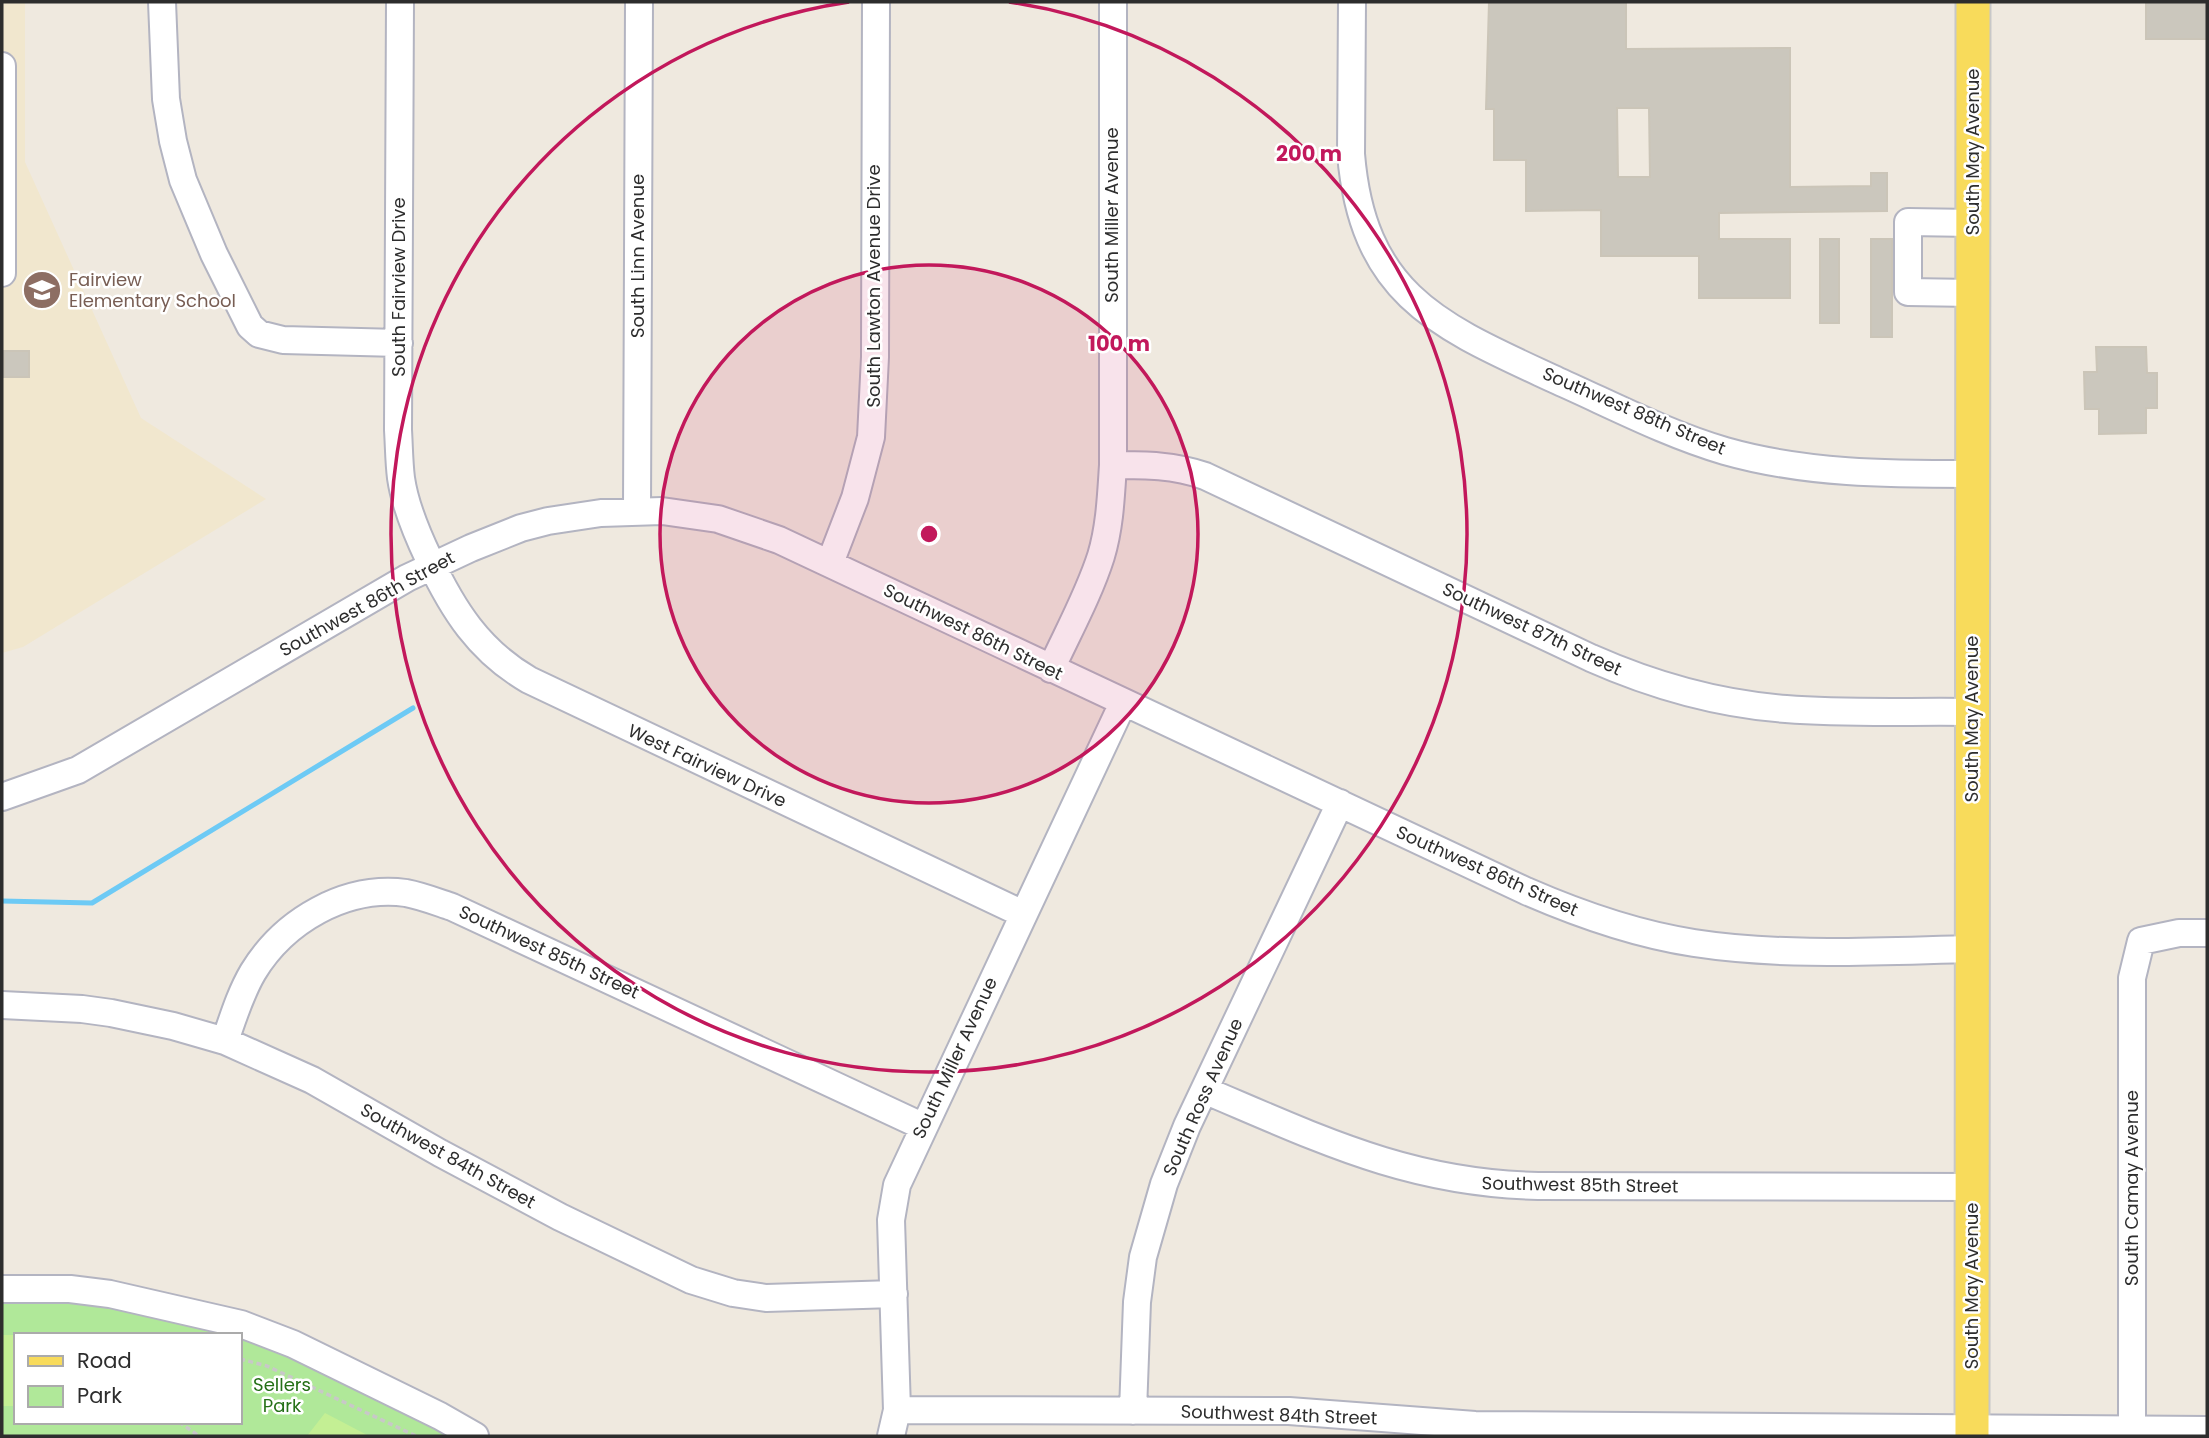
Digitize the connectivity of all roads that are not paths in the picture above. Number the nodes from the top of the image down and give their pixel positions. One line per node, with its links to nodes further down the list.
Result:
1 (162, 2): 12 (street)
2 (400, 2): 12 (street, South Fairview Drive)
3 (639, 2): 15 (street, South Linn Avenue)
4 (876, 2): 16 (street, South Lawton Avenue Drive)
5 (1113, 2): 13 (street, South Miller Avenue)
6 (1352, 2): 14 (street, Southwest 88th Street)
7 (1973, 2): 9 (main road, South May Avenue)
8 (2, 66): 10 (street)
9 (1973, 223): 11 (main road, South May Avenue); 11 (street)
10 (2, 273)
11 (1973, 293): 14 (main road, South May Avenue)
12 (399, 343): 17 (street, South Fairview Drive)
13 (1113, 465): 18 (street, South Miller Avenue); 20 (street, Southwest 87th Street)
14 (1972, 474): 20 (main road, South May Avenue)
15 (638, 510): 16 (street, Southwest 86th Street); 17 (street, Southwest 86th Street)
16 (830, 563): 18 (street, Southwest 86th Street)
17 (433, 567): 21 (street, Southwest 86th Street); 23 (street, West Fairview Drive)
18 (1051, 669): 19 (street, Southwest 86th Street)
19 (1123, 703): 22 (street, Southwest 86th Street); 23 (street, South Miller Avenue)
20 (1972, 712): 25 (main road, South May Avenue)
21 (2, 797)
22 (1340, 803): 25 (street, Southwest 86th Street); 28 (street, South Ross Avenue)
23 (1023, 914): 29 (street, South Miller Avenue)
24 (2207, 933): 37 (street, South Camay Avenue)
25 (1972, 950): 30 (main road, South May Avenue)
26 (2, 1005): 27 (street, Southwest 84th Street)
27 (225, 1041): 29 (street, Southwest 85th Street); 32 (street, Southwest 84th Street)
28 (1204, 1090): 30 (street, Southwest 85th Street); 34 (street, South Ross Avenue)
29 (922, 1126): 32 (street, South Miller Avenue)
30 (1973, 1187): 36 (main road, South May Avenue)
31 (2, 1289): 38 (street)
32 (894, 1294): 33 (street, South Miller Avenue)
33 (897, 1410): 34 (street, Southwest 84th Street); 39 (street, South Miller Avenue)
34 (1133, 1410): 36 (street, Southwest 84th Street)
35 (2207, 1430): 37 (street, Southwest 84th Street)
36 (1972, 1432): 37 (street, Southwest 84th Street)
37 (2132, 1433)
38 (475, 1436)
39 (891, 1436)

